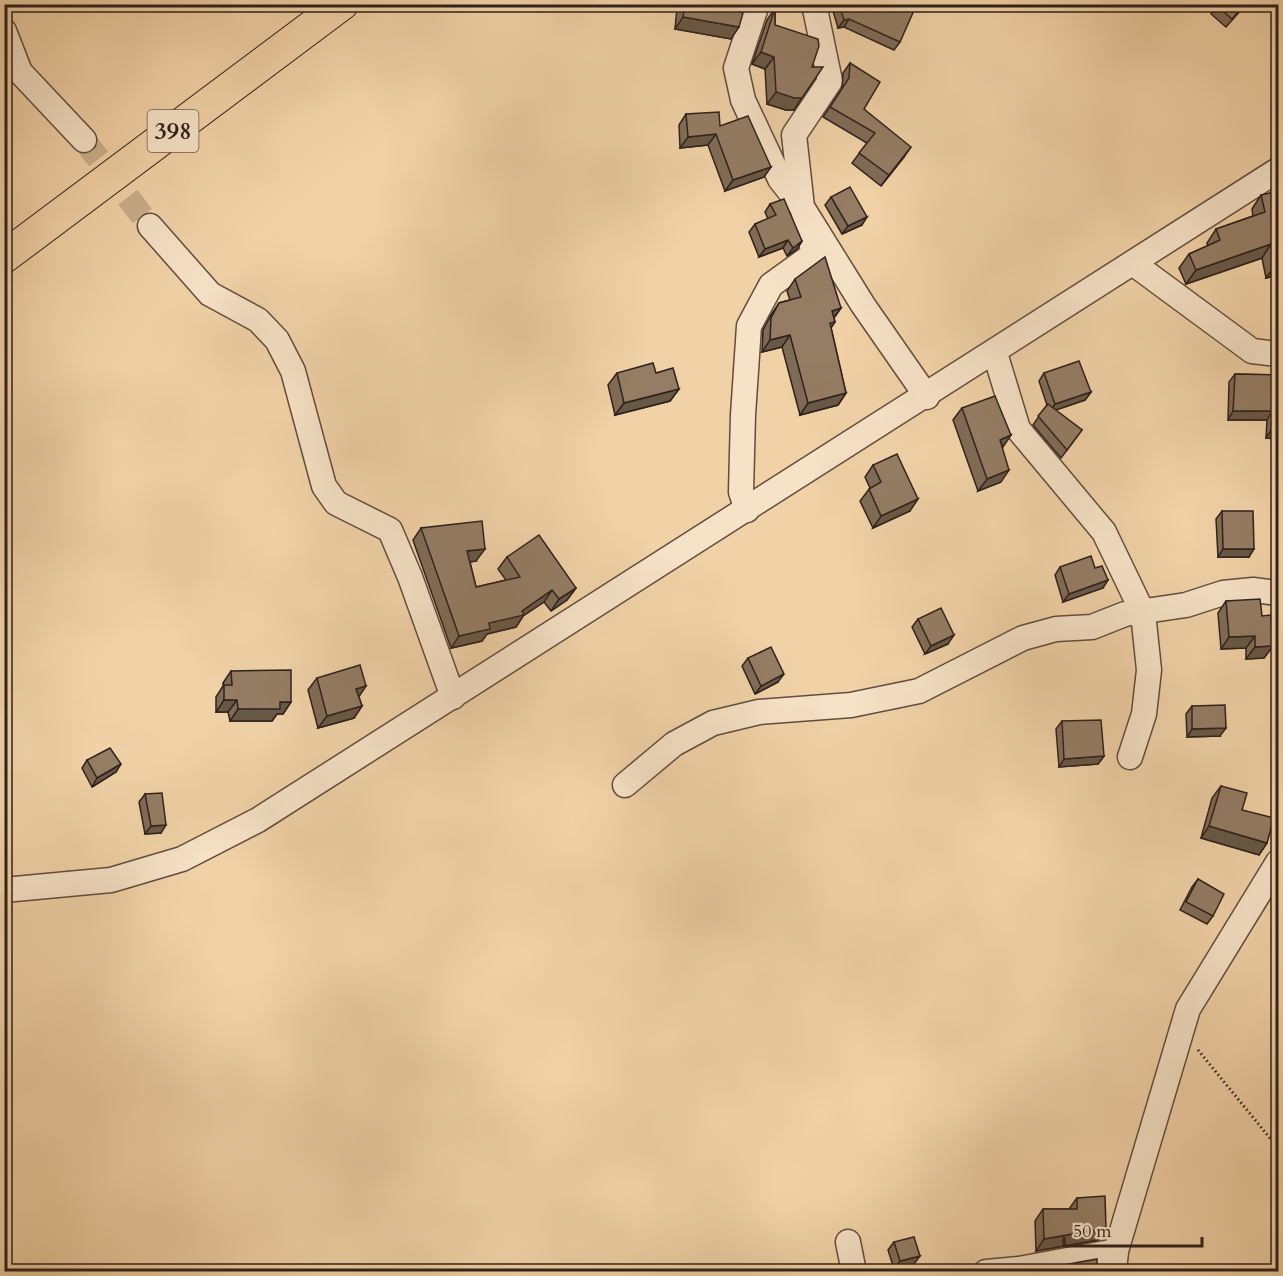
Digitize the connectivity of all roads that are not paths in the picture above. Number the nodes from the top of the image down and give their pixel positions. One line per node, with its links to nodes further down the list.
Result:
1 (342, 4): 9 (main road, 398)
2 (757, 4): 7 (street)
3 (814, 4): 7 (street)
4 (4, 31): 5 (street)
5 (84, 140)
6 (1278, 170): 10 (street)
7 (802, 207): 13 (street); 14 (street)
8 (150, 226): 17 (street)
9 (4, 257)
10 (1134, 264): 11 (street); 12 (street)
11 (996, 353): 13 (street); 16 (street)
12 (1278, 354)
13 (927, 397): 14 (street)
14 (747, 510): 17 (street)
15 (1278, 593): 16 (street)
16 (1143, 613): 18 (street); 19 (street)
17 (453, 697): 21 (street)
18 (1130, 757)
19 (625, 785)
20 (1278, 862): 23 (street)
21 (4, 890)
22 (848, 1242): 24 (street)
23 (1115, 1261): 25 (street)
24 (854, 1272)
25 (986, 1272)

